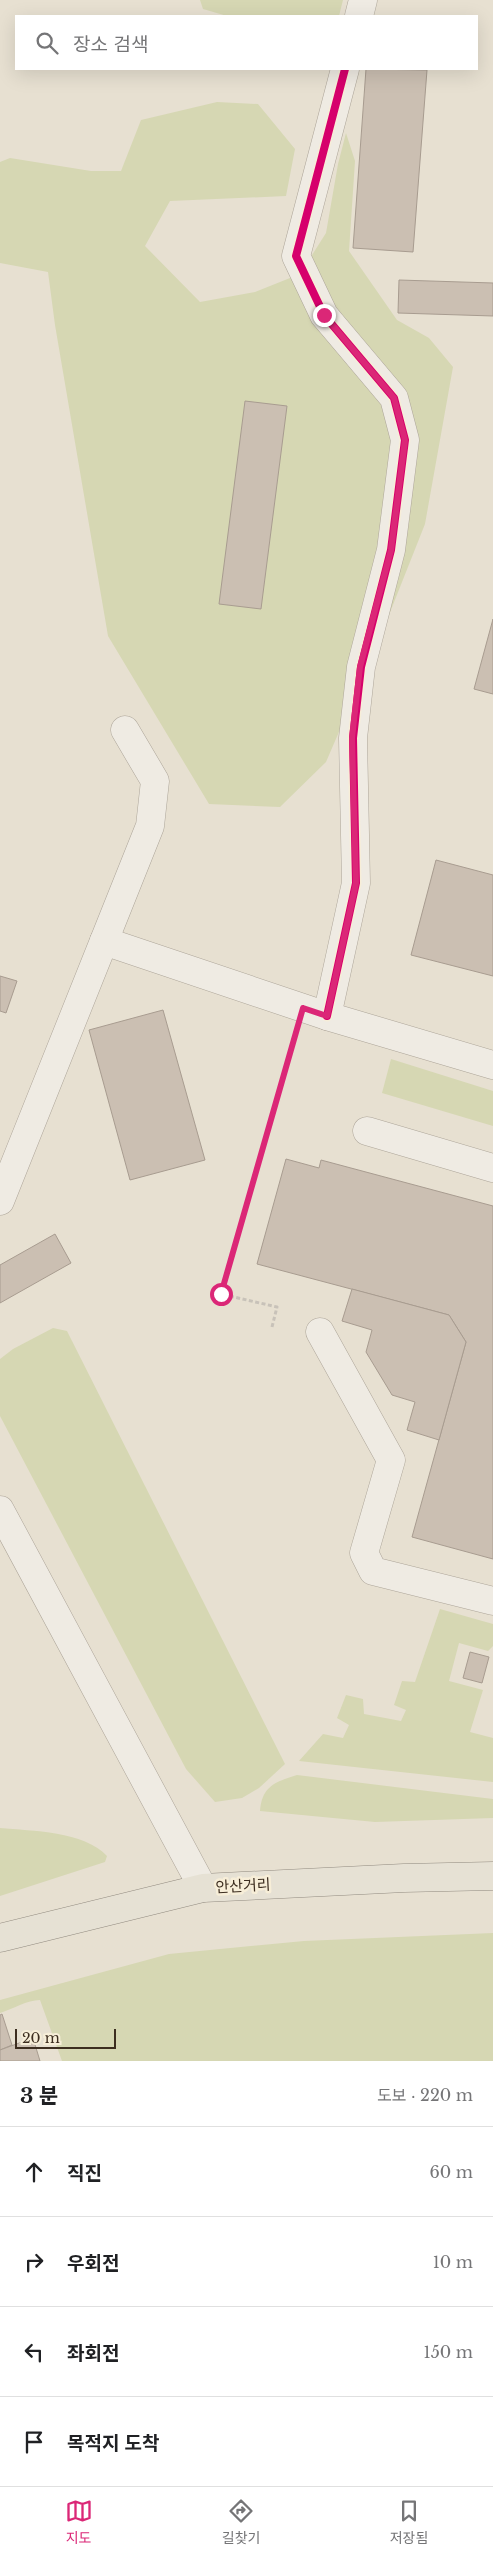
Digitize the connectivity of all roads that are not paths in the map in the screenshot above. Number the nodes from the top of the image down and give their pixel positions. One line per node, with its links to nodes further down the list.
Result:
1 (363, 0): 2 (street)
2 (359, 15)
3 (345, 70): 6 (street)
4 (125, 730): 5 (street)
5 (104, 941): 6 (street); 10 (street)
6 (315, 1012): 7 (street)
7 (493, 1065)
8 (367, 1131): 9 (street)
9 (493, 1168)
10 (0, 1202)
11 (320, 1332): 13 (street)
12 (0, 1510): 15 (street)
13 (493, 1601)
14 (493, 1876): 15 (main road, 안산거리)
15 (202, 1888): 16 (main road, 안산거리)
16 (0, 1938)

